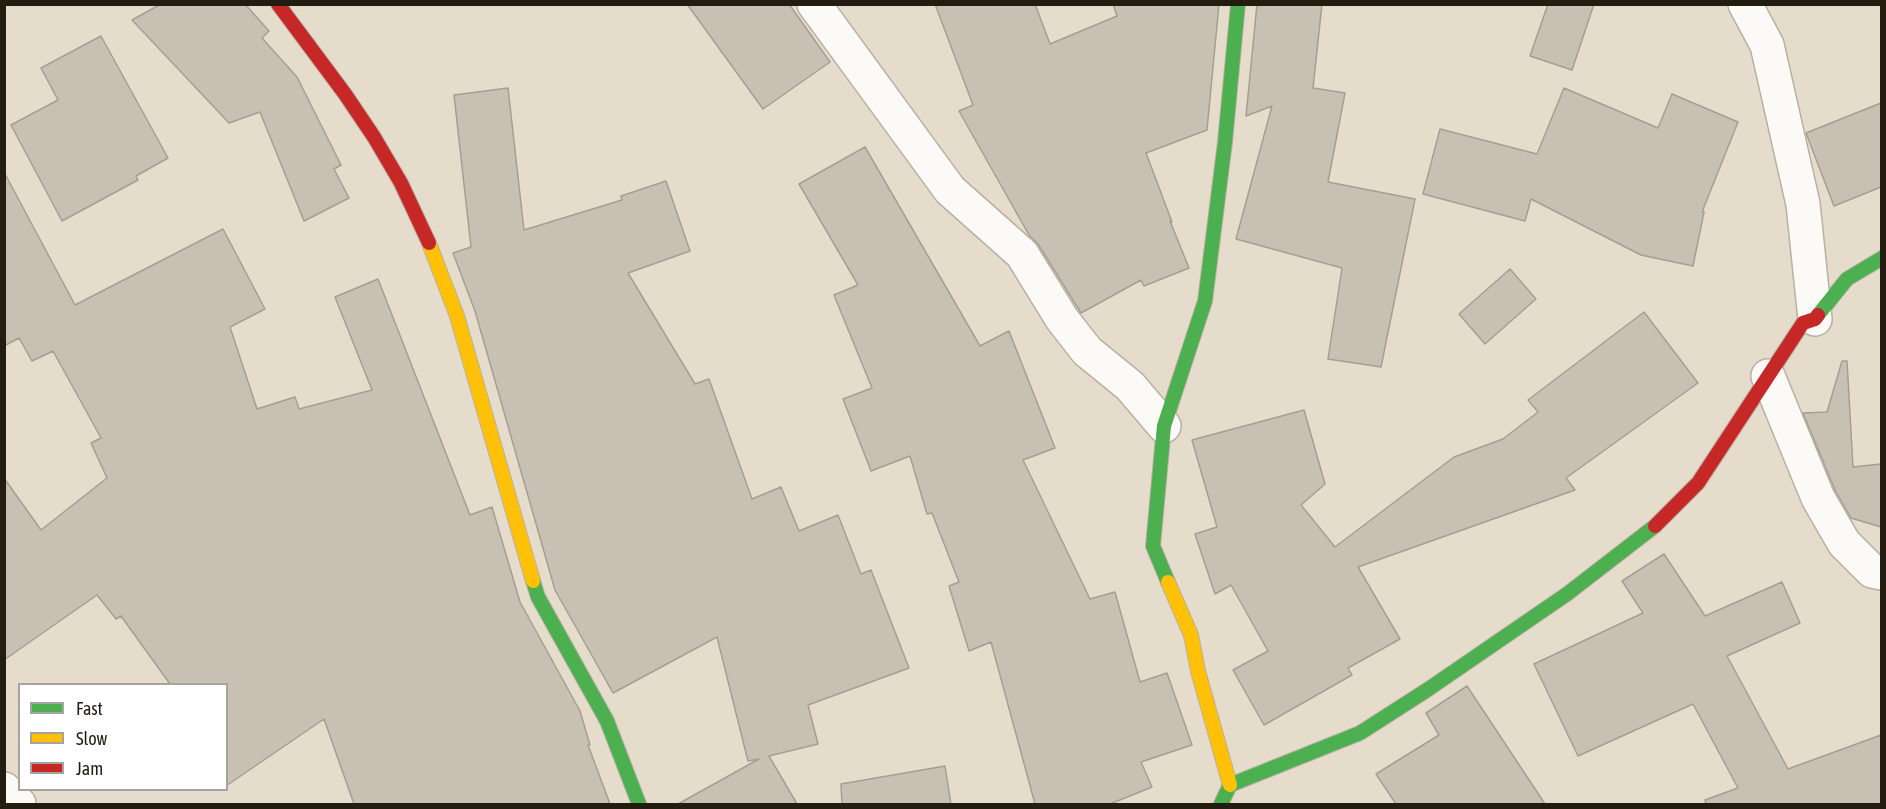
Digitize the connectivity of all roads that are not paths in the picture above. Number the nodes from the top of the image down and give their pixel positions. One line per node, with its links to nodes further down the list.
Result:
1 (278, 4): 13 (street)
2 (814, 4): 8 (street)
3 (1238, 4): 8 (street)
4 (1745, 4): 6 (street)
5 (1881, 258): 6 (street)
6 (1815, 319): 7 (street)
7 (1768, 376): 9 (street); 10 (street)
8 (1164, 426): 10 (street)
9 (1881, 573)
10 (1230, 785): 14 (street)
11 (4, 789): 12 (street)
12 (19, 804)
13 (639, 804)
14 (1221, 804)

